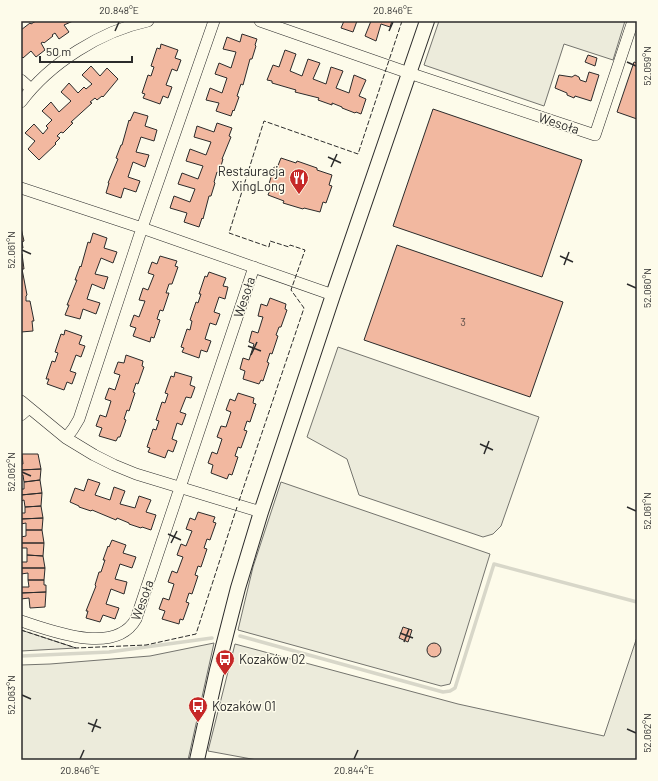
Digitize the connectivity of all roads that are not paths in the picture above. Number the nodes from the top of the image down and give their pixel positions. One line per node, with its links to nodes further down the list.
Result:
1 (148, 21): 8 (street)
2 (214, 21): 11 (street)
3 (260, 21): 6 (street, Wesoła)
4 (427, 21): 6 (street)
5 (633, 21): 6 (street, Wesoła)
6 (409, 73): 13 (street)
7 (21, 80): 8 (street)
8 (31, 89): 9 (street)
9 (21, 102)
10 (21, 188): 11 (street, Wesoła)
11 (142, 228): 12 (street, Wesoła); 15 (street)
12 (254, 267): 13 (street, Wesoła); 16 (street, Wesoła)
13 (333, 295): 17 (street)
14 (24, 408): 15 (street)
15 (66, 438): 16 (street)
16 (181, 486): 17 (street); 18 (street, Wesoła)
17 (261, 512): 19 (street)
18 (21, 621)
19 (197, 760)

